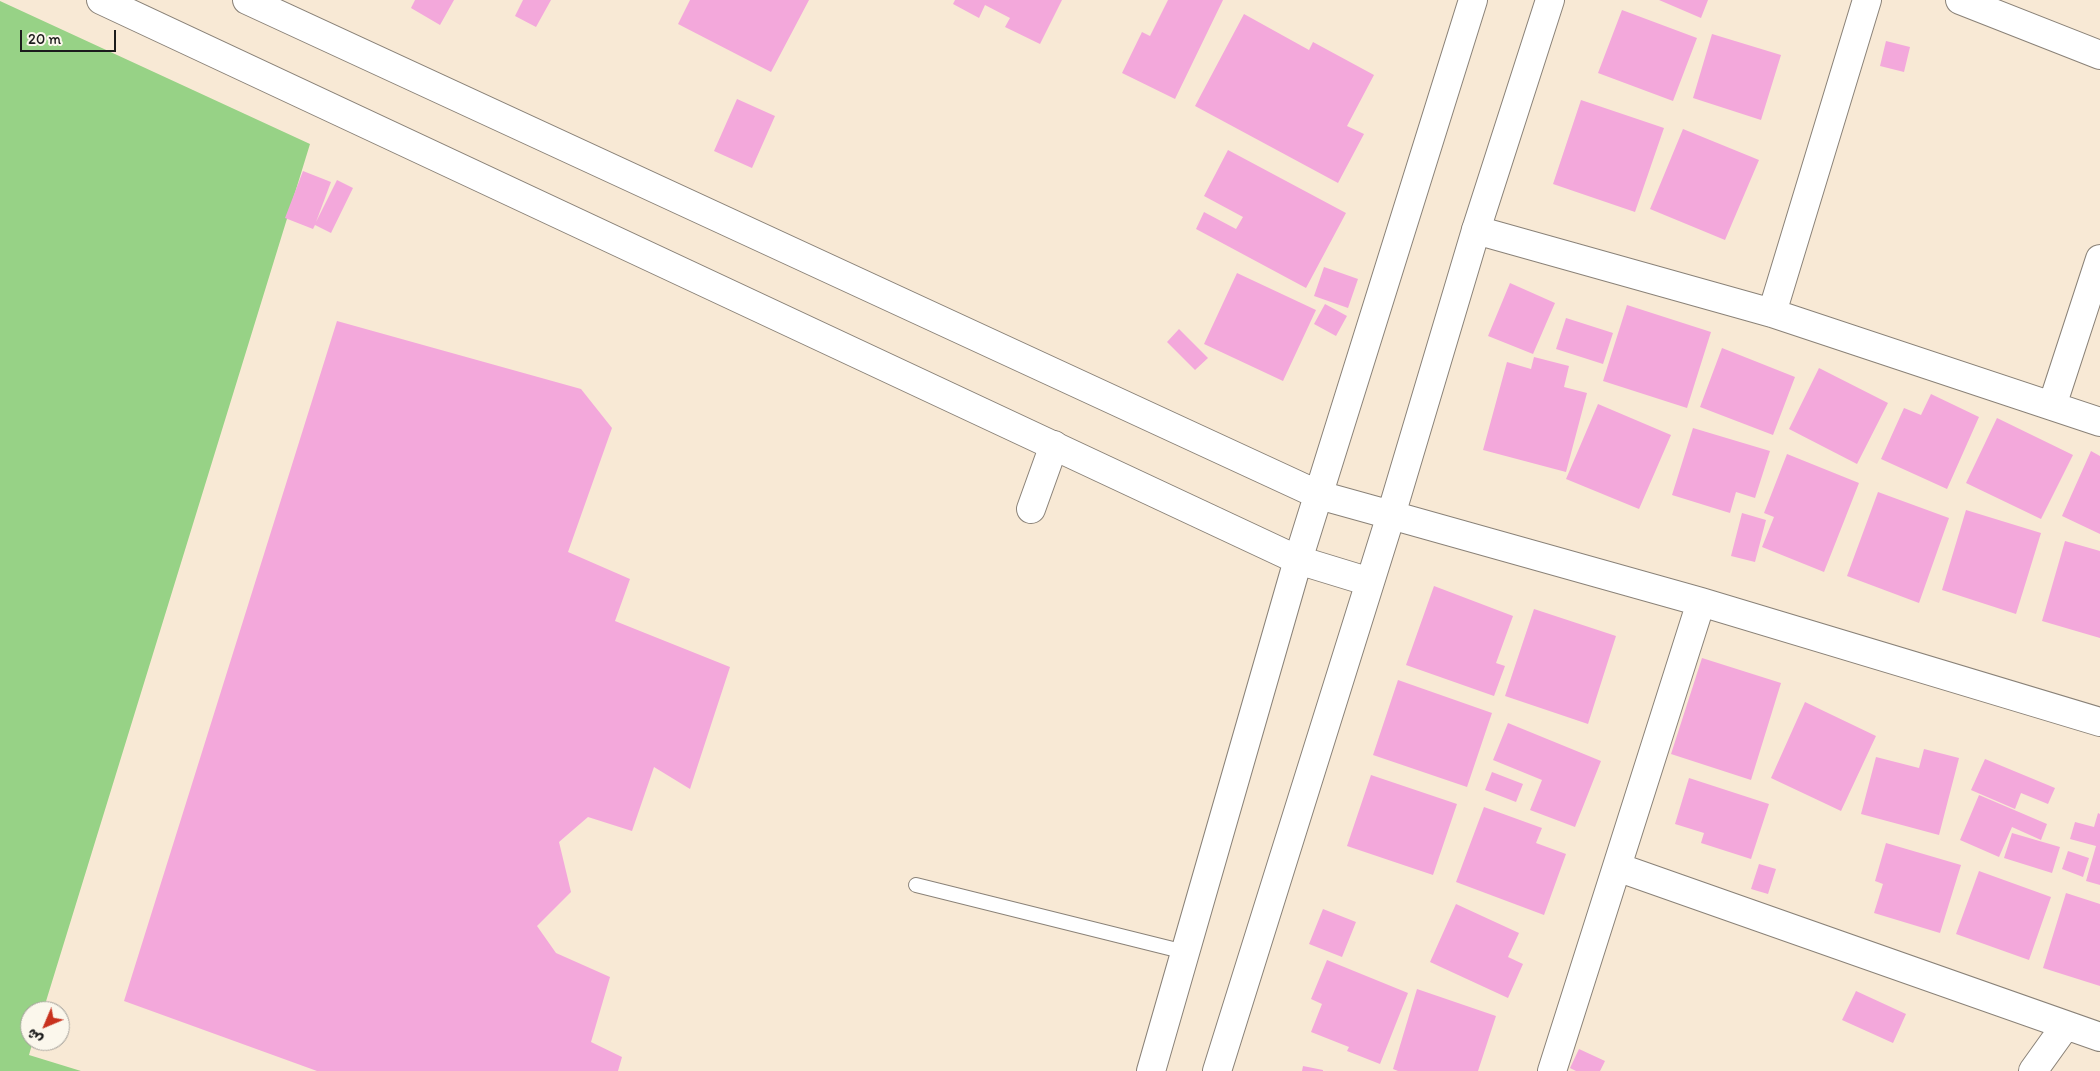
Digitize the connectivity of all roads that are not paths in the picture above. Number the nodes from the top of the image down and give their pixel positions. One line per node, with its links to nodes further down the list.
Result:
1 (101, 0): 13 (street)
2 (247, 0): 14 (street)
3 (1473, 0): 14 (street)
4 (1867, 0): 10 (street)
5 (1960, 0): 7 (street)
6 (1543, 7): 8 (street)
7 (2100, 55)
8 (1476, 230): 10 (street); 16 (street)
9 (2100, 260): 11 (street)
10 (1772, 313): 11 (street)
11 (2052, 406): 12 (street)
12 (2100, 422)
13 (1054, 445): 15 (street); 17 (street)
14 (1319, 495): 16 (street); 17 (street)
15 (1032, 509)
16 (1391, 515): 18 (street); 19 (street)
17 (1298, 560): 18 (street); 23 (street)
18 (1370, 582): 27 (street)
19 (1701, 602): 20 (street); 21 (street)
20 (2100, 722)
21 (1617, 867): 24 (street); 28 (street)
22 (916, 885): 23 (lane)
23 (1185, 952): 26 (street)
24 (2066, 1025): 25 (street); 29 (street)
25 (2100, 1037)
26 (1151, 1071)
27 (1217, 1071)
28 (1552, 1071)
29 (2033, 1071)

